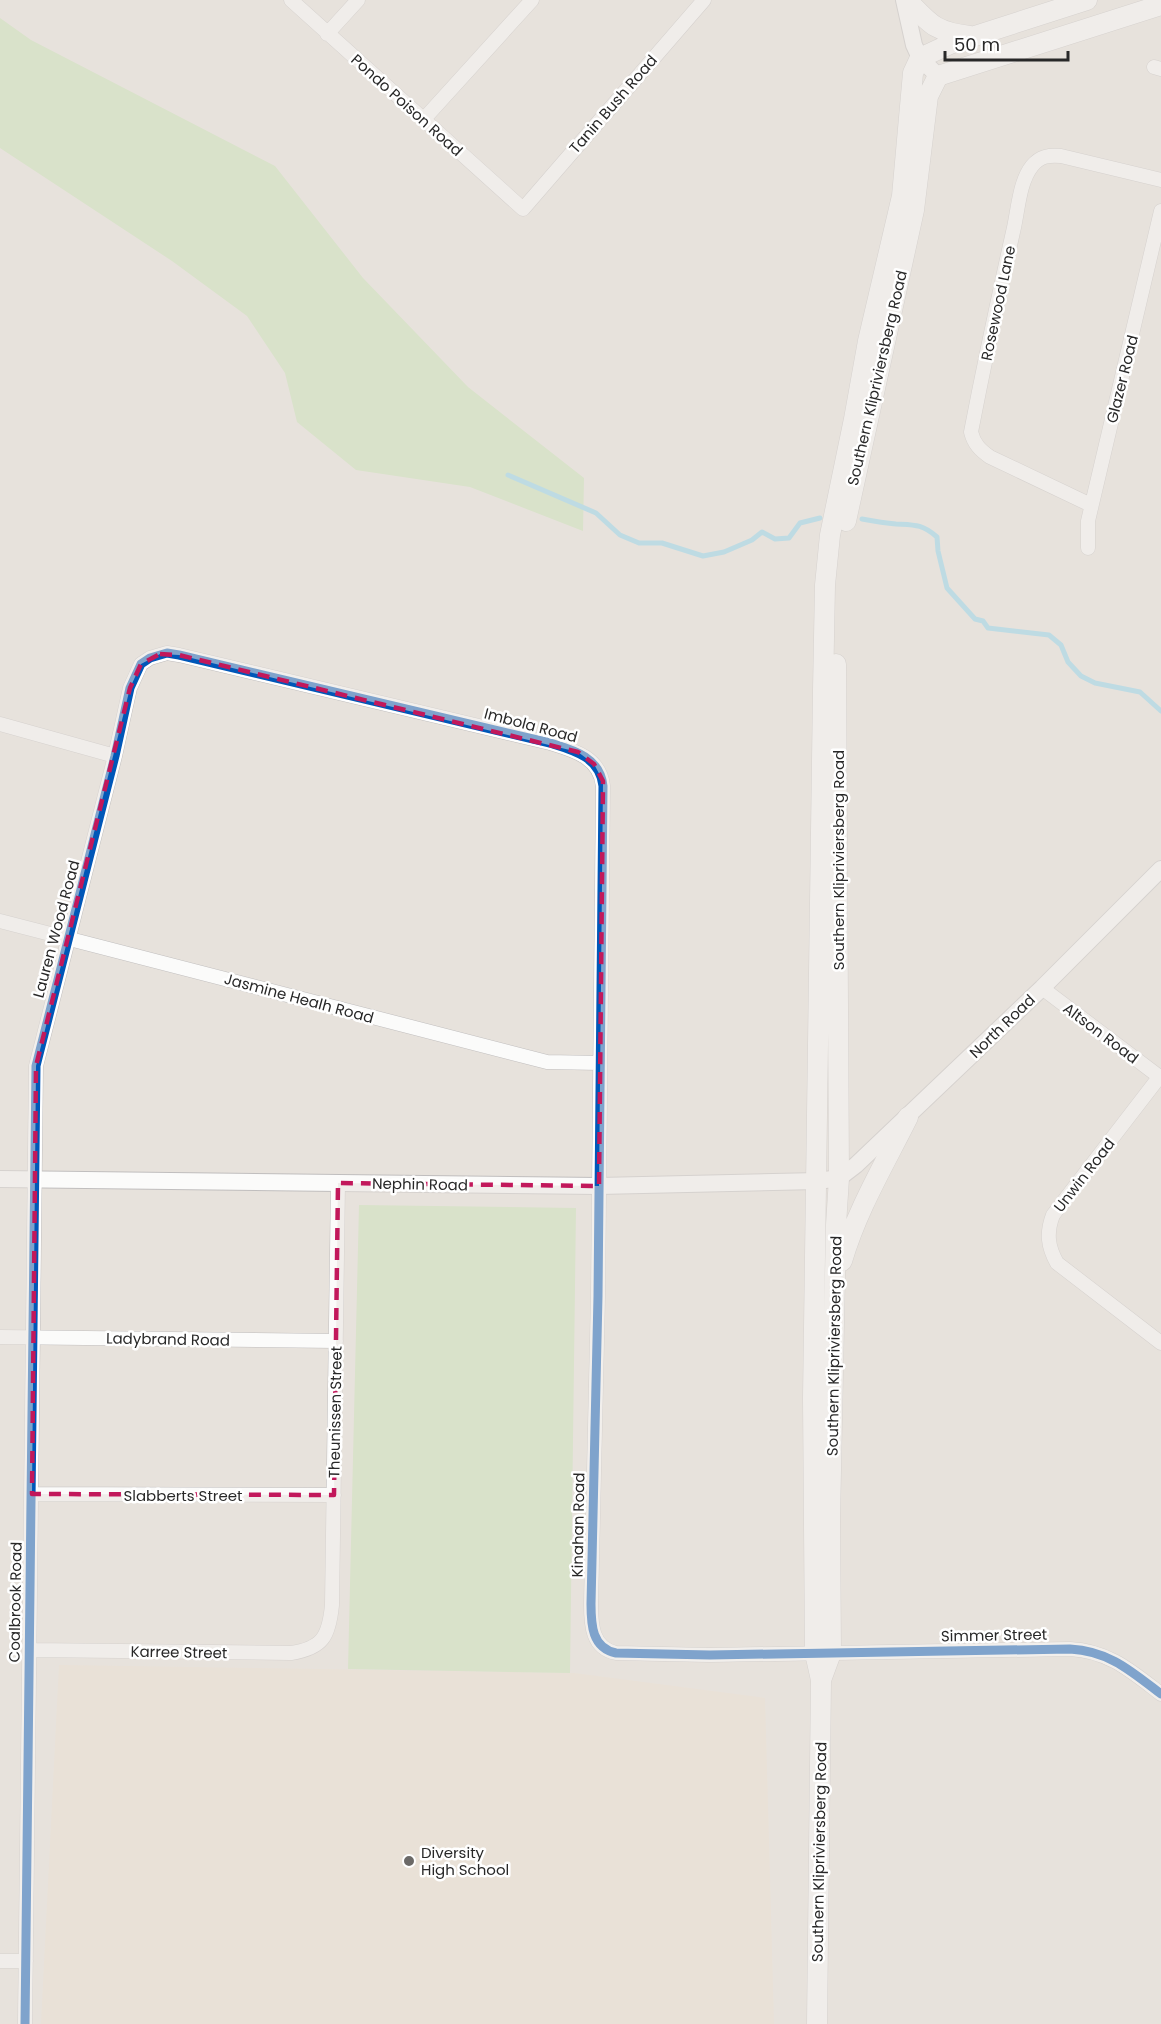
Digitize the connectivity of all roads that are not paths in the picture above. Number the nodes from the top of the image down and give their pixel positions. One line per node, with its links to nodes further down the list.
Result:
1 (291, 0): 8 (street, Pondo Poison Road)
2 (358, 0): 8 (street)
3 (532, 0): 12 (street)
4 (704, 0): 14 (street, Tanin Bush Road)
5 (905, 0): 9 (main road); 10 (street)
6 (1087, 0): 9 (main road)
7 (1161, 5): 11 (main road)
8 (327, 34): 12 (street, Pondo Poison Road)
9 (975, 36): 10 (main road)
10 (920, 58): 11 (street); 22 (main road, Southern Klipriviersberg Road)
11 (938, 76): 22 (main road, Southern Klipriviersberg Road)
12 (424, 119): 14 (street, Pondo Poison Road)
13 (1161, 180): 16 (street, Rosewood Lane)
14 (523, 209)
15 (1161, 211): 16 (street, Glazer Road)
16 (1091, 506): 17 (street, Glazer Road)
17 (1088, 548)
18 (130, 688): 20 (street, Lauren Wood Road); 26 (street, Imbola Road)
19 (0, 724): 20 (street)
20 (115, 756): 24 (street, Lauren Wood Road)
21 (1161, 869): 25 (street, North Road)
22 (829, 909): 29 (main road, Southern Klipriviersberg Road); 32 (main road, Southern Klipriviersberg Road)
23 (0, 921): 24 (street, Jasmine Healh Road)
24 (69, 938): 26 (street, Jasmine Healh Road); 31 (street, Lauren Wood Road)
25 (1042, 987): 27 (street, Altson Road); 28 (street, North Road)
26 (600, 1063): 34 (street, Imbola Road)
27 (1160, 1077): 39 (street, Unwin Road)
28 (908, 1117): 29 (street, North Road); 35 (main road)
29 (839, 1178): 32 (street, Nephin Road); 35 (main road, Southern Klipriviersberg Road)
30 (0, 1179): 31 (street, Nephin Road)
31 (35, 1180): 33 (street, Nephin Road); 37 (street, Coalbrook Road)
32 (818, 1182): 34 (street, Nephin Road); 44 (main road, Southern Klipriviersberg Road)
33 (338, 1183): 34 (street, Nephin Road); 38 (street, Theunissen Street)
34 (599, 1186): 44 (street, Kinahan Road)
35 (836, 1293): 44 (main road, Southern Klipriviersberg Road)
36 (0, 1337): 37 (street, Ladybrand Road)
37 (32, 1338): 38 (street, Ladybrand Road); 40 (street, Coalbrook Road)
38 (336, 1341): 41 (street, Theunissen Street)
39 (1161, 1343)
40 (32, 1494): 41 (street, Slabberts Street); 43 (street, Coalbrook Road)
41 (334, 1496): 42 (street, Theunissen Street)
42 (324, 1639): 43 (street, Karree Street)
43 (30, 1650): 47 (street, Coalbrook Road)
44 (823, 1653): 45 (street, Simmer Street); 49 (main road, Southern Klipriviersberg Road)
45 (1161, 1694)
46 (0, 1961): 47 (street)
47 (26, 1961): 48 (street, Coalbrook Road)
48 (25, 2024)
49 (817, 2024)

